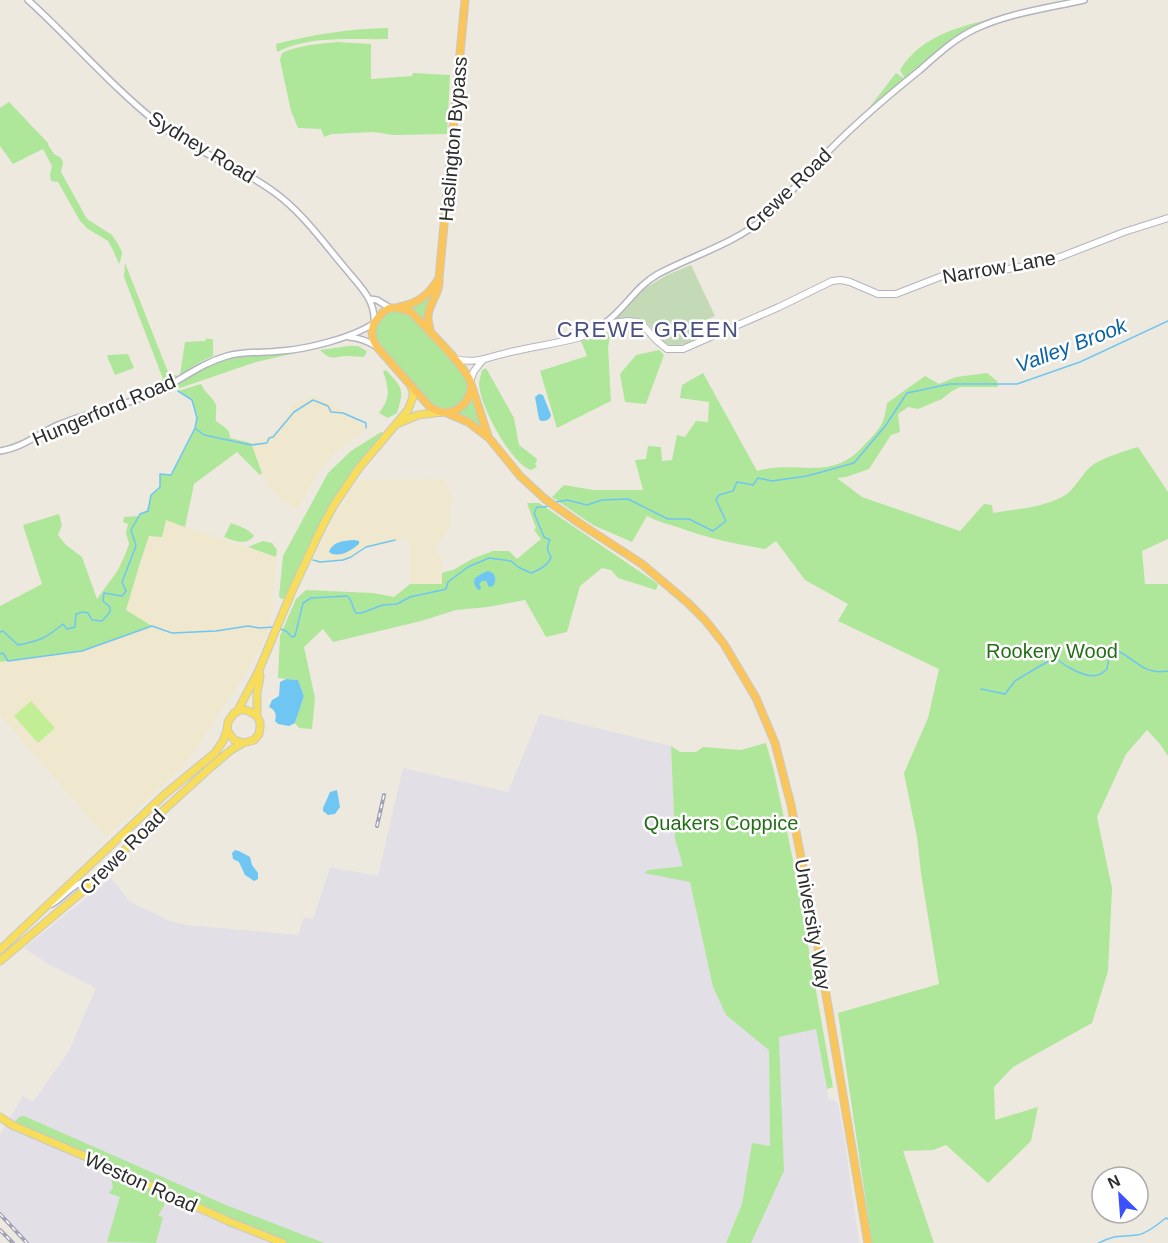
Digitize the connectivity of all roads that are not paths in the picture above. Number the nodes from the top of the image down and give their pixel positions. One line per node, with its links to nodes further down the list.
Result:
1 (28, 0): 6 (street, Sydney Road)
2 (465, 0): 5 (highway, Haslington Bypass)
3 (1084, 0): 9 (street, Crewe Road)
4 (1168, 218): 9 (main road, Narrow Lane)
5 (439, 278): 7 (highway); 10 (highway, Haslington Bypass)
6 (370, 298): 7 (street, Sydney Road); 8 (street)
7 (392, 308): 8 (highway); 10 (highway, University Way)
8 (373, 323): 11 (street, Hungerford Road); 12 (highway)
9 (603, 324): 14 (main road, Crewe Road)
10 (431, 334): 13 (highway, University Way)
11 (347, 337): 12 (street); 20 (street, Hungerford Road)
12 (377, 347): 16 (highway, University Way)
13 (454, 358): 14 (main road, Crewe Road); 15 (highway, University Way)
14 (482, 361): 15 (main road)
15 (470, 382): 17 (highway); 19 (highway, University Way)
16 (411, 386): 17 (highway, University Way); 18 (main road)
17 (445, 412): 18 (main road); 19 (highway, University Way)
18 (396, 425): 21 (main road)
19 (489, 438): 33 (highway, University Way)
20 (0, 451)
21 (259, 670): 22 (main road); 23 (main road)
22 (237, 712): 23 (main road); 24 (main road)
23 (257, 717): 25 (main road)
24 (227, 730): 25 (main road); 26 (main road, Crewe Road)
25 (243, 743): 27 (main road, Crewe Road)
26 (90, 864): 27 (street); 28 (main road, Crewe Road)
27 (92, 881): 28 (street); 30 (main road, Crewe Road)
28 (38, 913): 29 (main road, Crewe Road)
29 (0, 950)
30 (0, 961)
31 (0, 1117): 32 (main road, Weston Road)
32 (283, 1243)
33 (868, 1243)

